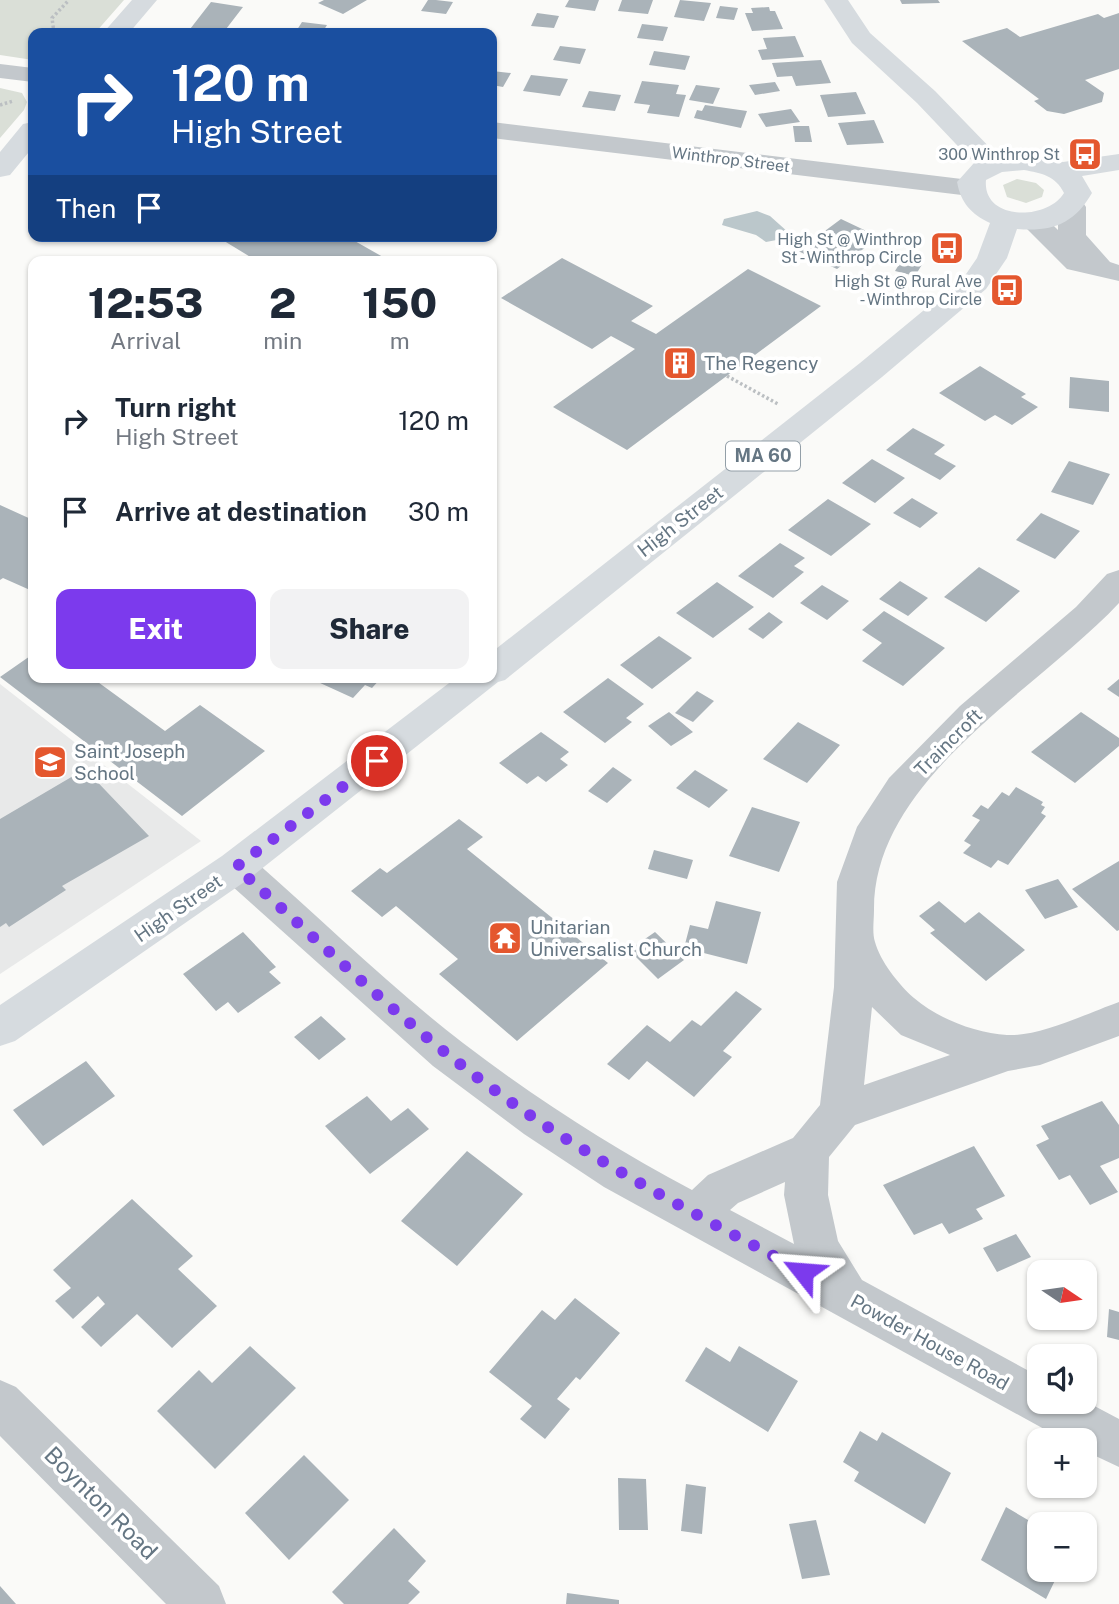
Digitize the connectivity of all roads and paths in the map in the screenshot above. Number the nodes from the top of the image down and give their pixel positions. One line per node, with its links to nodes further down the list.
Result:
1 (69, 0): 4 (path)
2 (145, 0): 5 (main road)
3 (836, 0): 11 (main road)
4 (53, 28)
5 (120, 28)
6 (0, 71): 7 (street)
7 (28, 74)
8 (497, 131): 15 (street, Winthrop Street)
9 (28, 136): 12 (main road)
10 (1119, 162): 13 (main road)
11 (992, 166): 13 (main road); 15 (main road)
12 (0, 169)
13 (1062, 171): 16 (main road)
14 (1119, 186): 16 (main road)
15 (970, 188): 17 (main road)
16 (1074, 205): 17 (main road); 18 (street)
17 (1019, 220): 18 (street); 22 (main road, High Street / MA 60)
18 (1113, 273)
19 (727, 376): 20 (path)
20 (782, 406)
21 (1119, 582): 25 (street, Traincroft)
22 (497, 667)
23 (476, 683): 24 (main road, High Street)
24 (236, 867): 27 (main road, High Street); 31 (street, Powder House Road)
25 (856, 945): 28 (street, Traincroft); 29 (street, Traincroft)
26 (1119, 1019): 28 (street, Traincroft)
27 (0, 1028)
28 (1008, 1053): 29 (street, Traincroft)
29 (840, 1112): 30 (street)
30 (808, 1151): 31 (street); 32 (street)
31 (696, 1214): 32 (street, Powder House Road)
32 (846, 1295): 34 (street, Powder House Road)
33 (0, 1403): 35 (street, Boynton Road)
34 (1119, 1444)
35 (201, 1604)

